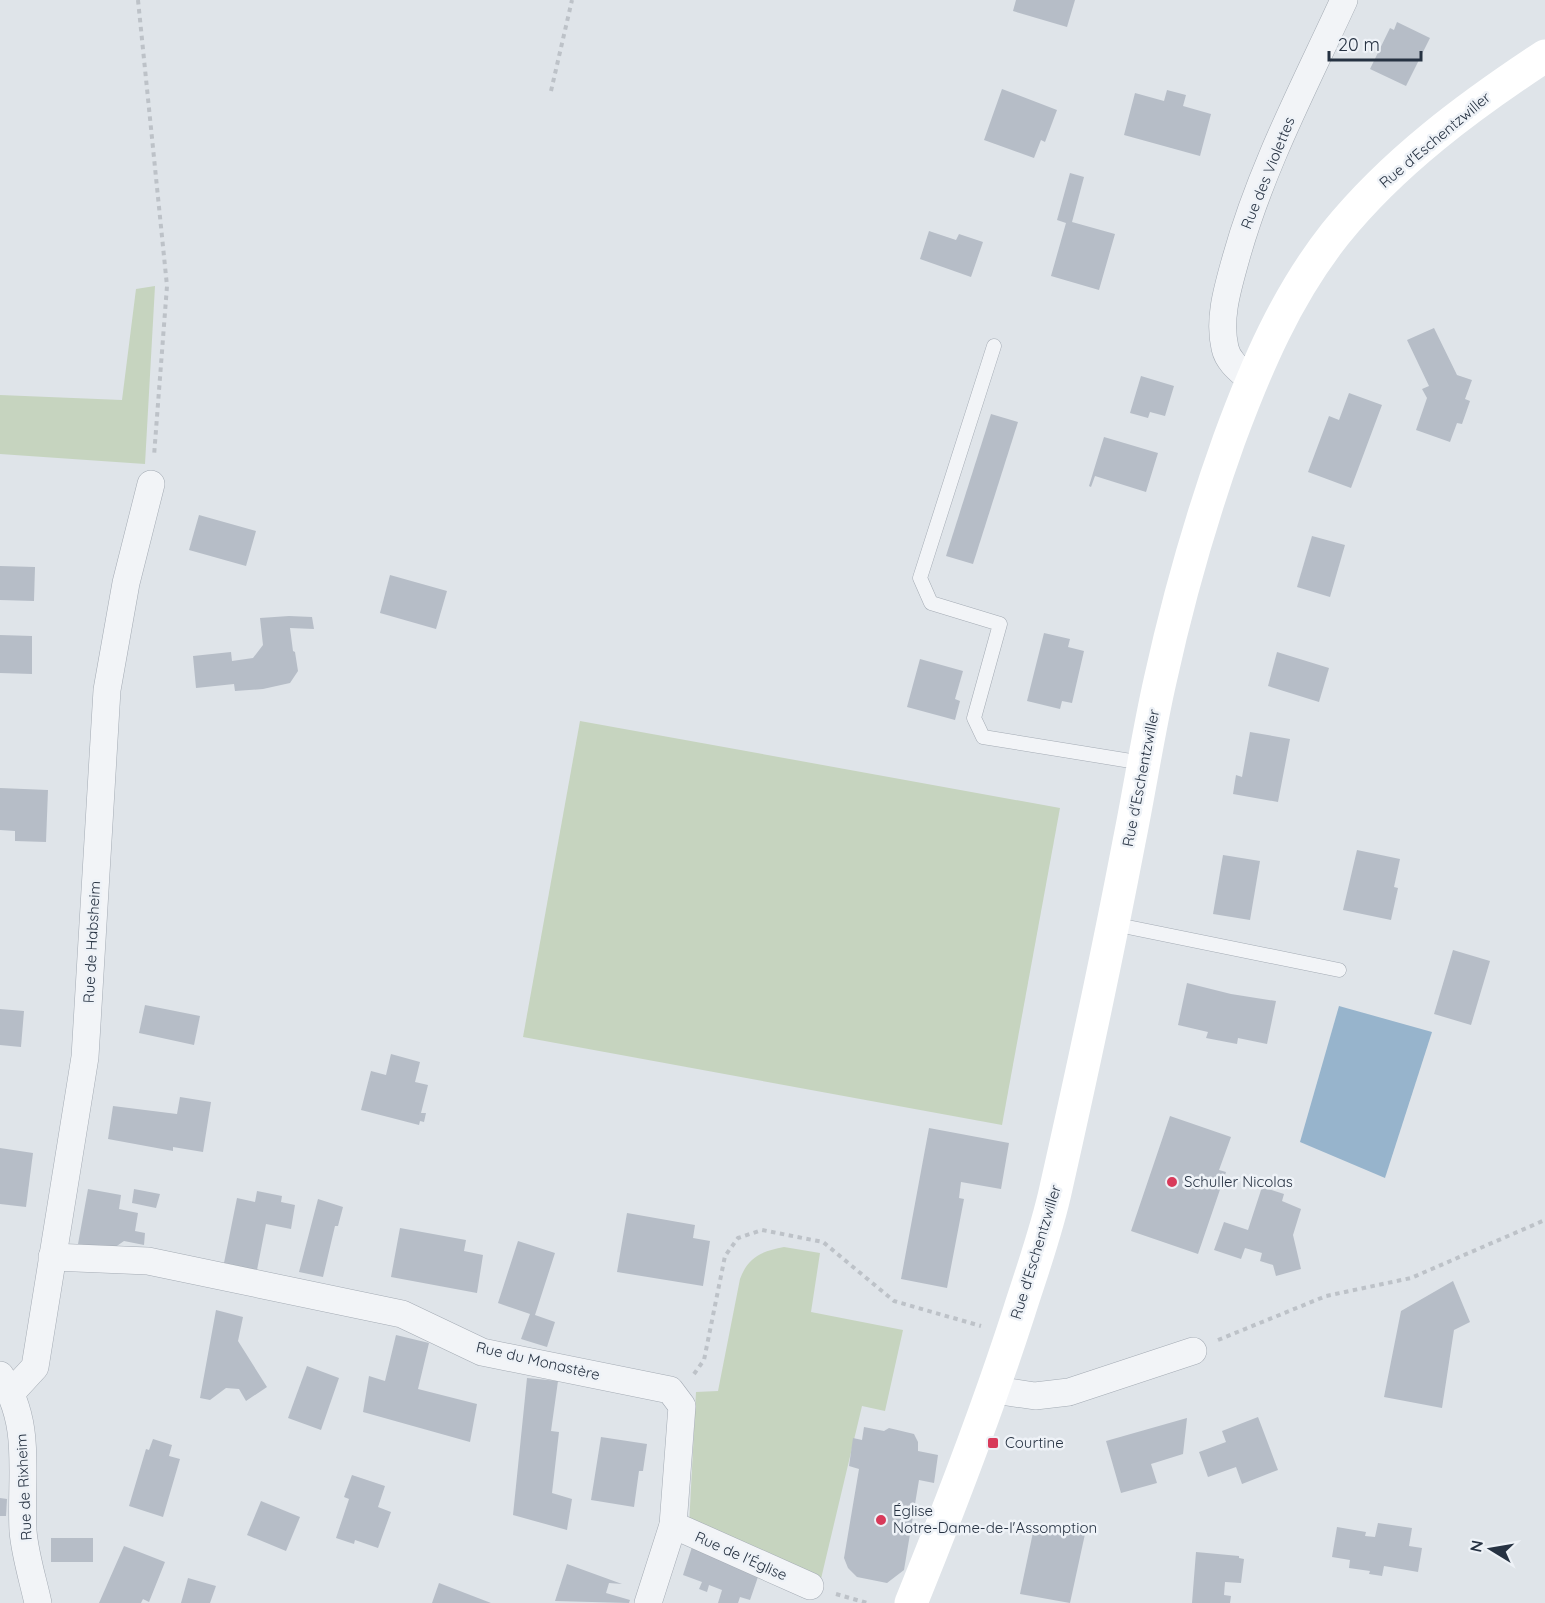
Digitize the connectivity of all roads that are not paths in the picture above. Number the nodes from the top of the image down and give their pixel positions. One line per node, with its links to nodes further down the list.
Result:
1 (1344, 0): 4 (street, Rue des Violettes)
2 (1545, 56): 4 (main road, Rue d'Eschentzwiller)
3 (994, 346): 6 (lane)
4 (1251, 380): 6 (main road, Rue d'Eschentzwiller)
5 (152, 484): 9 (street, Rue de Habsheim)
6 (1143, 763): 7 (main road, Rue d'Eschentzwiller)
7 (1113, 924): 8 (lane); 12 (main road, Rue d'Eschentzwiller)
8 (1339, 970)
9 (52, 1257): 11 (street, Rue de Habsheim); 13 (street, Rue du Monastère)
10 (1193, 1351): 12 (street)
11 (6, 1383): 15 (street, Rue de Rixheim)
12 (994, 1390): 17 (main road, Rue d'Eschentzwiller)
13 (673, 1525): 14 (street, Rue de l'Église); 16 (street)
14 (810, 1586)
15 (38, 1603)
16 (648, 1603)
17 (911, 1603)

